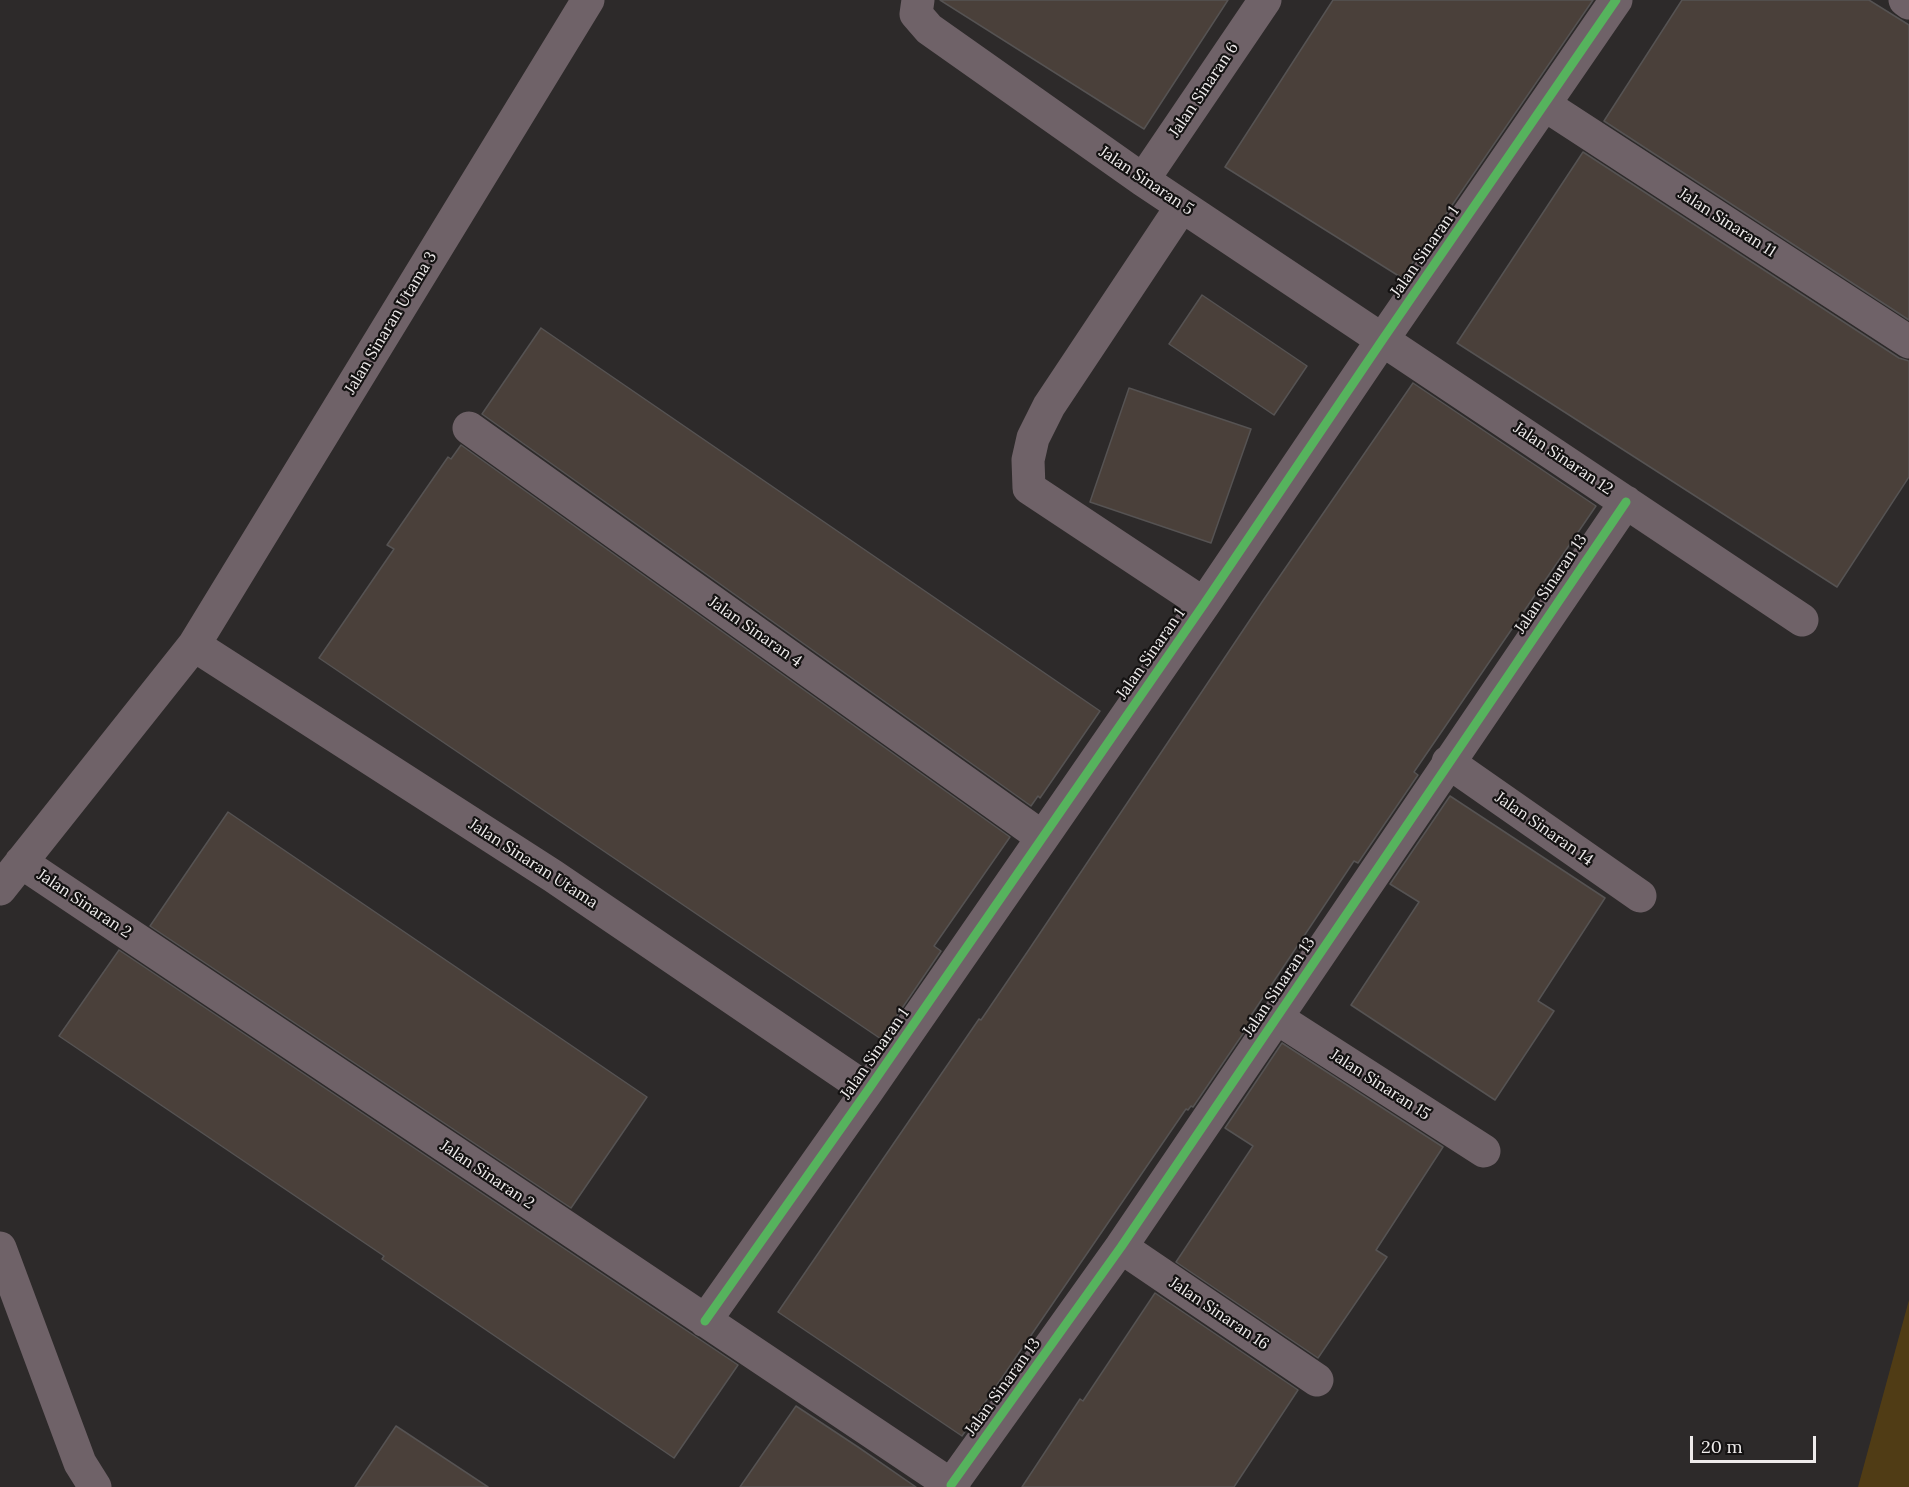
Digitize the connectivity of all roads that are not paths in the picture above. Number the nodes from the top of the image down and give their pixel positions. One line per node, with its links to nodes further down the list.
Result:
1 (588, 0): 16 (street, Jalan Sinaran Utama 3)
2 (1265, 0): 8 (street, Jalan Sinaran 6)
3 (1616, 0): 7 (street, Jalan Sinaran 1)
4 (1905, 0): 5 (street)
5 (1909, 3)
6 (917, 7): 8 (street, Jalan Sinaran 5)
7 (1545, 105): 10 (street, Jalan Sinaran 1); 11 (street, Jalan Sinaran 11)
8 (1143, 180): 9 (street, Jalan Sinaran 5)
9 (1182, 206): 10 (street, Jalan Sinaran 5); 14 (street)
10 (1383, 339): 13 (street, Jalan Sinaran 12); 14 (street, Jalan Sinaran 1)
11 (1909, 342)
12 (469, 428): 18 (street, Jalan Sinaran 4)
13 (1626, 502): 15 (street, Jalan Sinaran 12); 17 (street, Jalan Sinaran 13)
14 (1204, 604): 18 (street, Jalan Sinaran 1)
15 (1802, 620)
16 (194, 645): 19 (street, Jalan Sinaran Utama 3); 23 (street, Jalan Sinaran Utama)
17 (1448, 762): 21 (street, Jalan Sinaran 14); 22 (street, Jalan Sinaran 13)
18 (1042, 837): 23 (street, Jalan Sinaran 1)
19 (21, 862): 20 (street, Jalan Sinaran Utama 3); 27 (street, Jalan Sinaran 2)
20 (0, 889)
21 (1640, 897)
22 (1277, 1018): 24 (street, Jalan Sinaran 15); 25 (street, Jalan Sinaran 13)
23 (868, 1090): 27 (street, Jalan Sinaran 1)
24 (1484, 1151)
25 (1121, 1247): 28 (street, Jalan Sinaran 16); 29 (street, Jalan Sinaran 13)
26 (0, 1248): 30 (street)
27 (705, 1321): 29 (street, Jalan Sinaran 2)
28 (1317, 1380)
29 (953, 1486)
30 (95, 1487)

